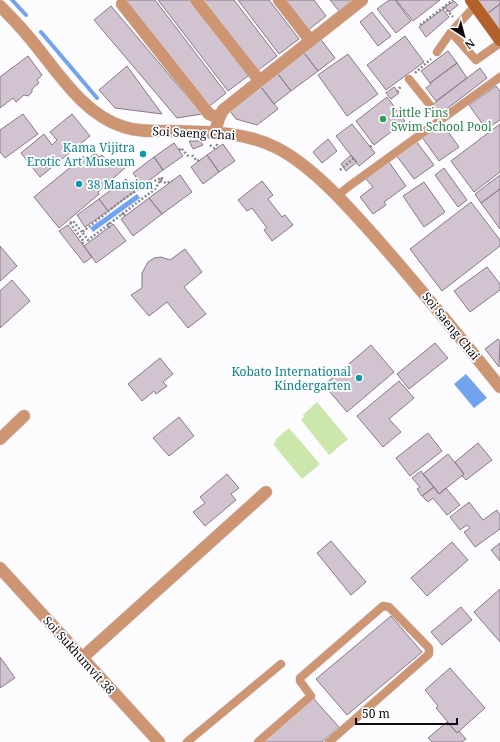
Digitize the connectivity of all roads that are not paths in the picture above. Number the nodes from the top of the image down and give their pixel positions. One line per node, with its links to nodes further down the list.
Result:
1 (196, 0): 13 (street)
2 (279, 0): 8 (street)
3 (362, 0): 8 (street)
4 (473, 3): 7 (lane); 9 (street)
5 (122, 4): 15 (street)
6 (0, 6): 16 (street, Soi Saeng Chai)
7 (451, 32): 9 (lane); 10 (lane)
8 (310, 40): 13 (street)
9 (500, 41)
10 (437, 52)
11 (500, 77): 17 (lane)
12 (409, 79): 14 (lane)
13 (260, 80): 15 (street)
14 (430, 105)
15 (218, 118): 16 (street)
16 (215, 132): 17 (street, Soi Saeng Chai)
17 (337, 196): 18 (street, Soi Saeng Chai)
18 (500, 387)
19 (24, 416): 20 (street)
20 (0, 438)
21 (266, 492): 23 (street)
22 (0, 568): 23 (street, Soi Sukhumvit 38)
23 (82, 658): 25 (street, Soi Sukhumvit 38)
24 (281, 664): 26 (lane)
25 (159, 742)
26 (187, 742)
27 (258, 742): 28 (lane)
28 (329, 742)

